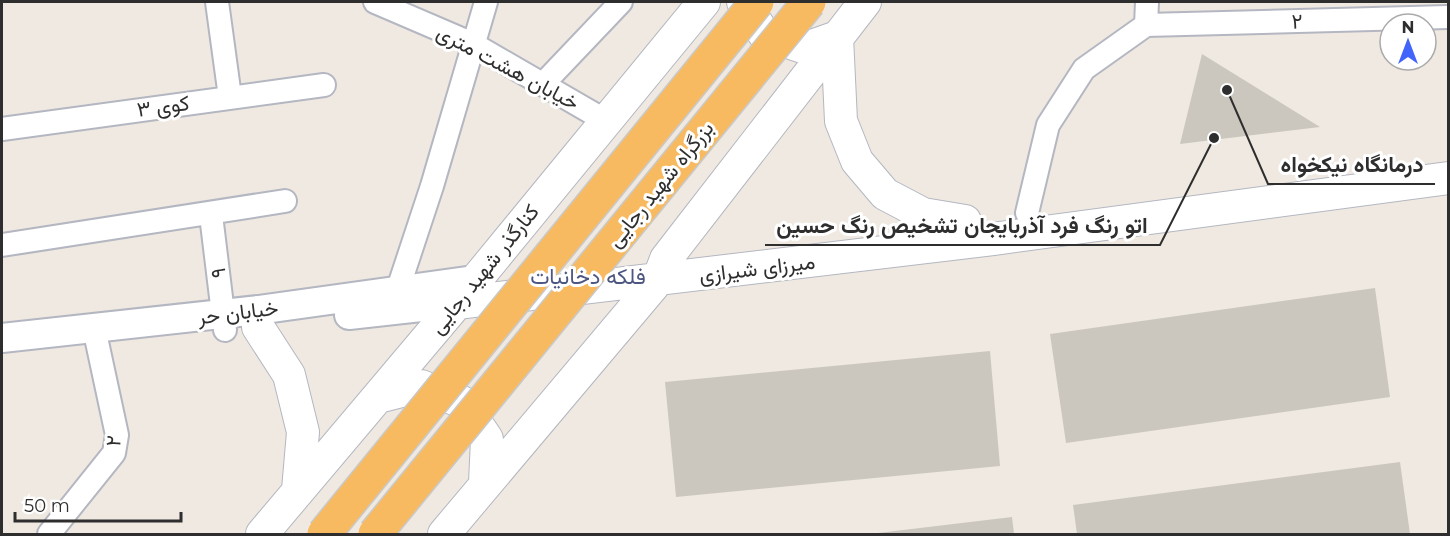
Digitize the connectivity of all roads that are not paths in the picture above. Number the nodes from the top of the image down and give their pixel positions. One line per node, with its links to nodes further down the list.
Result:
1 (217, 2): 17 (street)
2 (375, 2): 14 (street, خیابان هشت متری)
3 (486, 2): 14 (street)
4 (621, 2): 16 (street)
5 (743, 2): 13 (main road)
6 (756, 2): 40 (highway, بزرگراه شهید رجایی, bridge)
7 (809, 2): 41 (highway, بزرگراه شهید رجایی, bridge)
8 (865, 2): 13 (main road)
9 (1147, 2): 12 (street)
10 (695, 6): 18 (main road, کنارگذر شهید رجایی)
11 (1449, 17): 12 (street, ۲)
12 (1146, 26): 23 (street)
13 (837, 37): 25 (main road); 27 (main road)
14 (472, 44): 16 (street, خیابان هشت متری); 29 (street)
15 (324, 84): 17 (street, کوی ۳)
16 (543, 84): 18 (street, خیابان هشت متری)
17 (230, 97): 19 (street, کوی ۳)
18 (606, 121): 28 (main road, کنارگذر شهید رجایی)
19 (2, 129)
20 (1449, 157): 23 (main road, میرزای شیرازی)
21 (1449, 178): 27 (main road, میرزای شیرازی)
22 (285, 201): 24 (street)
23 (1027, 213): 25 (main road, میرزای شیرازی)
24 (211, 215): 26 (street); 30 (street, ۹)
25 (965, 221): 27 (main road, میرزای شیرازی)
26 (2, 245)
27 (662, 269): 28 (main road, میرزای شیرازی); 36 (main road)
28 (466, 291): 29 (street, خیابان حر); 35 (main road, کنارگذر شهید رجایی)
29 (394, 300): 30 (street, خیابان حر); 31 (street, خیابان حر)
30 (224, 322): 31 (street, خیابان حر); 32 (street, خیابان حر)
31 (258, 327): 37 (main road)
32 (96, 336): 33 (street, خیابان حر); 34 (street, خیابان حر); 38 (street, ۲)
33 (2, 338)
34 (2, 355)
35 (378, 397): 36 (main road); 37 (main road, کنارگذر شهید رجایی)
36 (485, 483): 42 (main road)
37 (298, 490): 39 (main road, کنارگذر شهید رجایی)
38 (49, 534)
39 (262, 534)
40 (324, 534)
41 (375, 534)
42 (444, 534)

